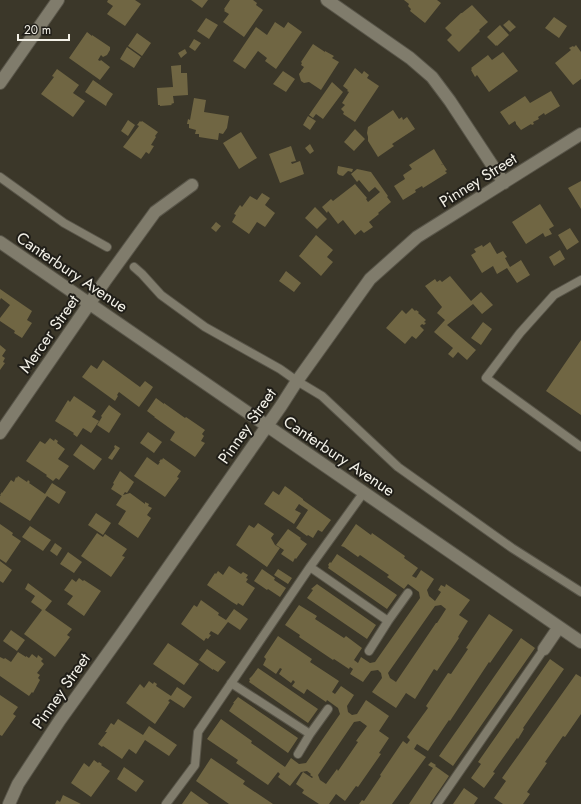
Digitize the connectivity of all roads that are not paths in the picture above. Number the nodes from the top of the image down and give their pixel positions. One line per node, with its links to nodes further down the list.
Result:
1 (58, 0): 3 (street)
2 (327, 0): 6 (street)
3 (0, 83)
4 (581, 134): 6 (street, Pinney Street)
5 (0, 177): 9 (lane)
6 (504, 183): 13 (street, Pinney Street)
7 (192, 185): 12 (street, Mercer Street)
8 (0, 242): 12 (street, Canterbury Avenue)
9 (106, 247)
10 (134, 267): 13 (lane)
11 (581, 280): 16 (lane)
12 (90, 304): 14 (street, Canterbury Avenue); 15 (street, Mercer Street)
13 (297, 381): 14 (street, Pinney Street); 19 (lane)
14 (267, 426): 17 (street, Canterbury Avenue); 30 (street, Pinney Street)
15 (0, 433)
16 (581, 447)
17 (364, 492): 18 (lane); 22 (street, Canterbury Avenue)
18 (310, 567): 21 (lane); 26 (lane)
19 (581, 592)
20 (408, 593): 21 (lane)
21 (388, 620): 25 (lane)
22 (559, 627): 23 (street, Canterbury Avenue); 24 (street)
23 (581, 642)
24 (544, 649): 32 (lane)
25 (369, 651)
26 (231, 683): 28 (lane); 31 (lane)
27 (328, 709): 28 (lane)
28 (310, 734): 29 (lane)
29 (298, 754)
30 (9, 804)
31 (166, 804)
32 (437, 804)

